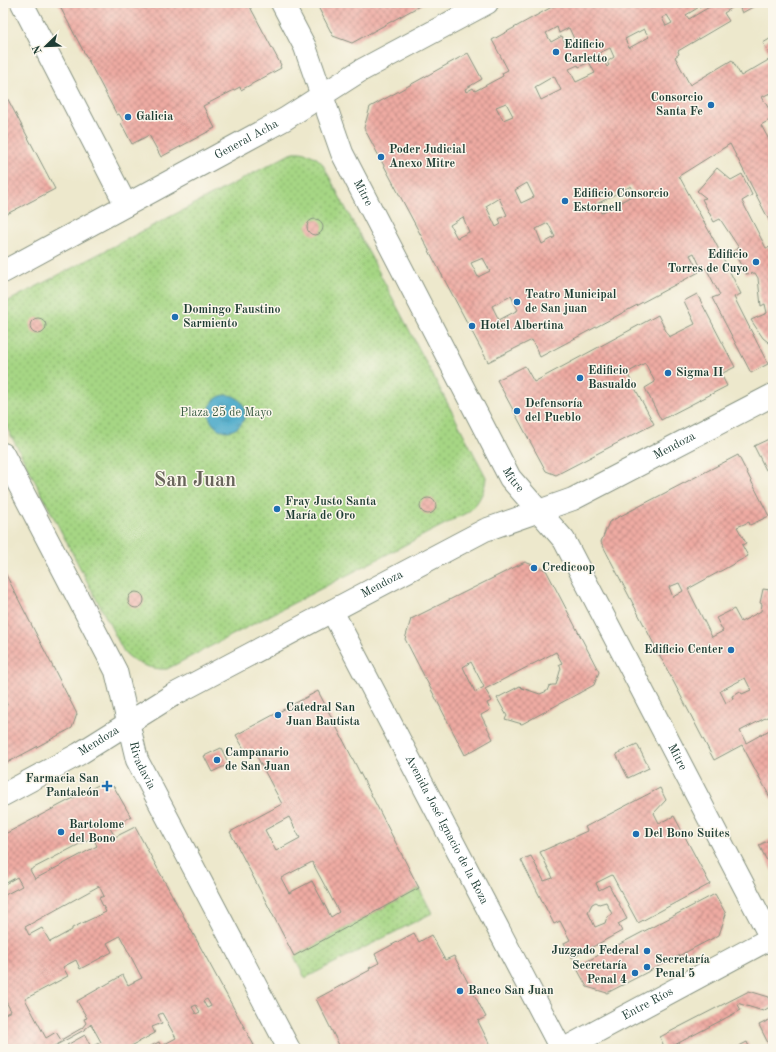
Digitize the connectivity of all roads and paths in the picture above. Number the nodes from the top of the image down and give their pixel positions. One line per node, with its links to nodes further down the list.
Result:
1 (22, 3): 5 (street)
2 (282, 3): 4 (street, Mitre)
3 (487, 3): 4 (street, General Acha)
4 (322, 96): 5 (street, General Acha); 9 (street, Mitre)
5 (126, 205): 6 (street, General Acha)
6 (3, 272)
7 (773, 395): 9 (street, Mendoza)
8 (3, 454): 11 (street, Rivadavia)
9 (539, 511): 10 (street, Mendoza); 13 (street, Mitre)
10 (332, 611): 11 (street, Mendoza); 15 (street, Avenida José Ignacio de la Roza)
11 (128, 723): 12 (street, Mendoza); 14 (street, Rivadavia)
12 (3, 795)
13 (772, 939): 16 (street, Entre Ríos)
14 (289, 1049)
15 (561, 1049)
16 (564, 1049)

